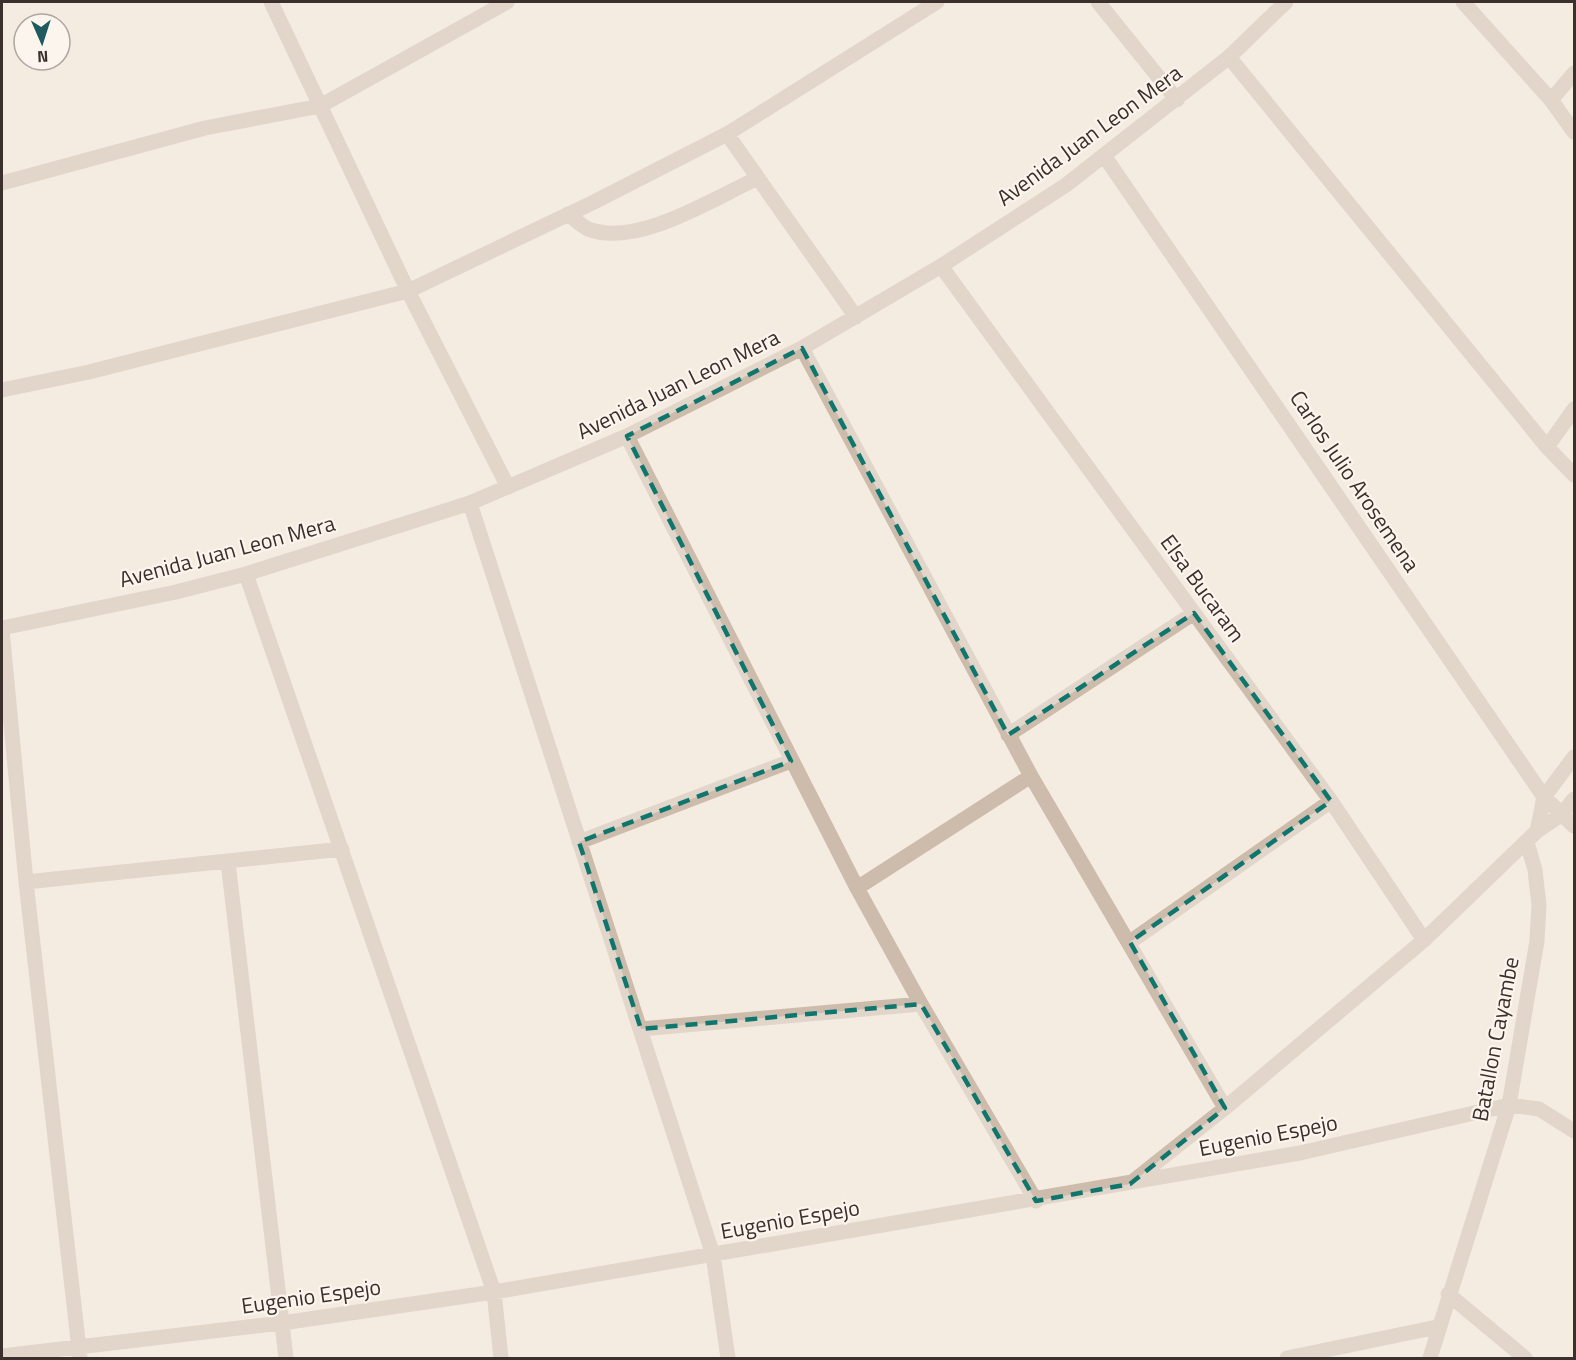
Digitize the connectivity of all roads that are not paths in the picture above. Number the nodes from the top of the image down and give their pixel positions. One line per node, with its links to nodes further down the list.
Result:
1 (271, 2): 11 (street)
2 (507, 2): 11 (street)
3 (937, 2): 13 (street)
4 (1098, 2): 9 (street)
5 (1286, 2): 7 (street, Avenida Juan Leon Mera)
6 (1463, 2): 10 (street)
7 (1229, 57): 9 (street, Avenida Juan Leon Mera); 25 (street)
8 (1575, 73): 10 (street)
9 (1177, 100): 14 (street, Avenida Juan Leon Mera)
10 (1551, 100): 12 (street)
11 (320, 105): 16 (street); 19 (street)
12 (1575, 132)
13 (727, 134): 15 (street); 17 (street)
14 (1105, 157): 18 (street, Avenida Juan Leon Mera); 36 (street, Carlos Julio Arosemena)
15 (758, 178): 17 (street); 20 (street)
16 (2, 183)
17 (568, 214): 19 (street)
18 (941, 266): 20 (street, Avenida Juan Leon Mera); 30 (street, Elsa Bucaram)
19 (408, 291): 22 (street); 27 (street)
20 (856, 317): 21 (street, Avenida Juan Leon Mera)
21 (802, 348): 24 (street, Avenida Juan Leon Mera); 32 (street)
22 (2, 390)
23 (1575, 409): 25 (street)
24 (627, 436): 27 (street, Avenida Juan Leon Mera); 34 (street)
25 (1547, 447): 26 (street)
26 (1575, 475)
27 (508, 488): 28 (street, Avenida Juan Leon Mera)
28 (470, 503): 29 (street, Avenida Juan Leon Mera); 42 (street)
29 (246, 574): 31 (street, Avenida Juan Leon Mera); 43 (street)
30 (1194, 613): 32 (street); 38 (street, Elsa Bucaram)
31 (2, 629): 45 (street)
32 (1008, 735): 35 (street)
33 (1575, 757): 36 (street, Batallon Cayambe)
34 (792, 761): 42 (street); 46 (street)
35 (1031, 776): 46 (street); 48 (street)
36 (1544, 797): 39 (street, Carlos Julio Arosemena); 41 (street, Batallon Cayambe)
37 (1575, 800): 39 (street)
38 (1331, 801): 47 (street, Elsa Bucaram); 48 (street)
39 (1561, 815): 40 (street, Carlos Julio Arosemena); 41 (street)
40 (1575, 826)
41 (1532, 837): 47 (street); 51 (street, Batallon Cayambe)
42 (579, 842): 50 (street)
43 (342, 849): 44 (street); 57 (street)
44 (228, 862): 45 (street); 59 (street)
45 (26, 882): 61 (street)
46 (857, 888): 49 (street)
47 (1424, 940): 52 (street)
48 (1130, 942): 52 (street)
49 (921, 1004): 50 (street); 55 (street)
50 (641, 1029): 56 (street)
51 (1509, 1105): 53 (street, Eugenio Espejo); 54 (street, Eugenio Espejo); 58 (street, Batallon Cayambe)
52 (1225, 1108): 54 (street)
53 (1575, 1131)
54 (1130, 1184): 55 (street, Eugenio Espejo)
55 (1036, 1201): 56 (street, Eugenio Espejo)
56 (713, 1255): 57 (street, Eugenio Espejo); 65 (street)
57 (494, 1292): 59 (street, Eugenio Espejo); 64 (street)
58 (1448, 1294): 60 (street, Batallon Cayambe); 68 (street)
59 (282, 1323): 61 (street, Eugenio Espejo); 63 (street)
60 (1437, 1327): 66 (street); 67 (street, Batallon Cayambe)
61 (80, 1353): 62 (street, Eugenio Espejo)
62 (2, 1356)
63 (286, 1359)
64 (501, 1359)
65 (728, 1359)
66 (1287, 1359)
67 (1430, 1359)
68 (1525, 1359)

